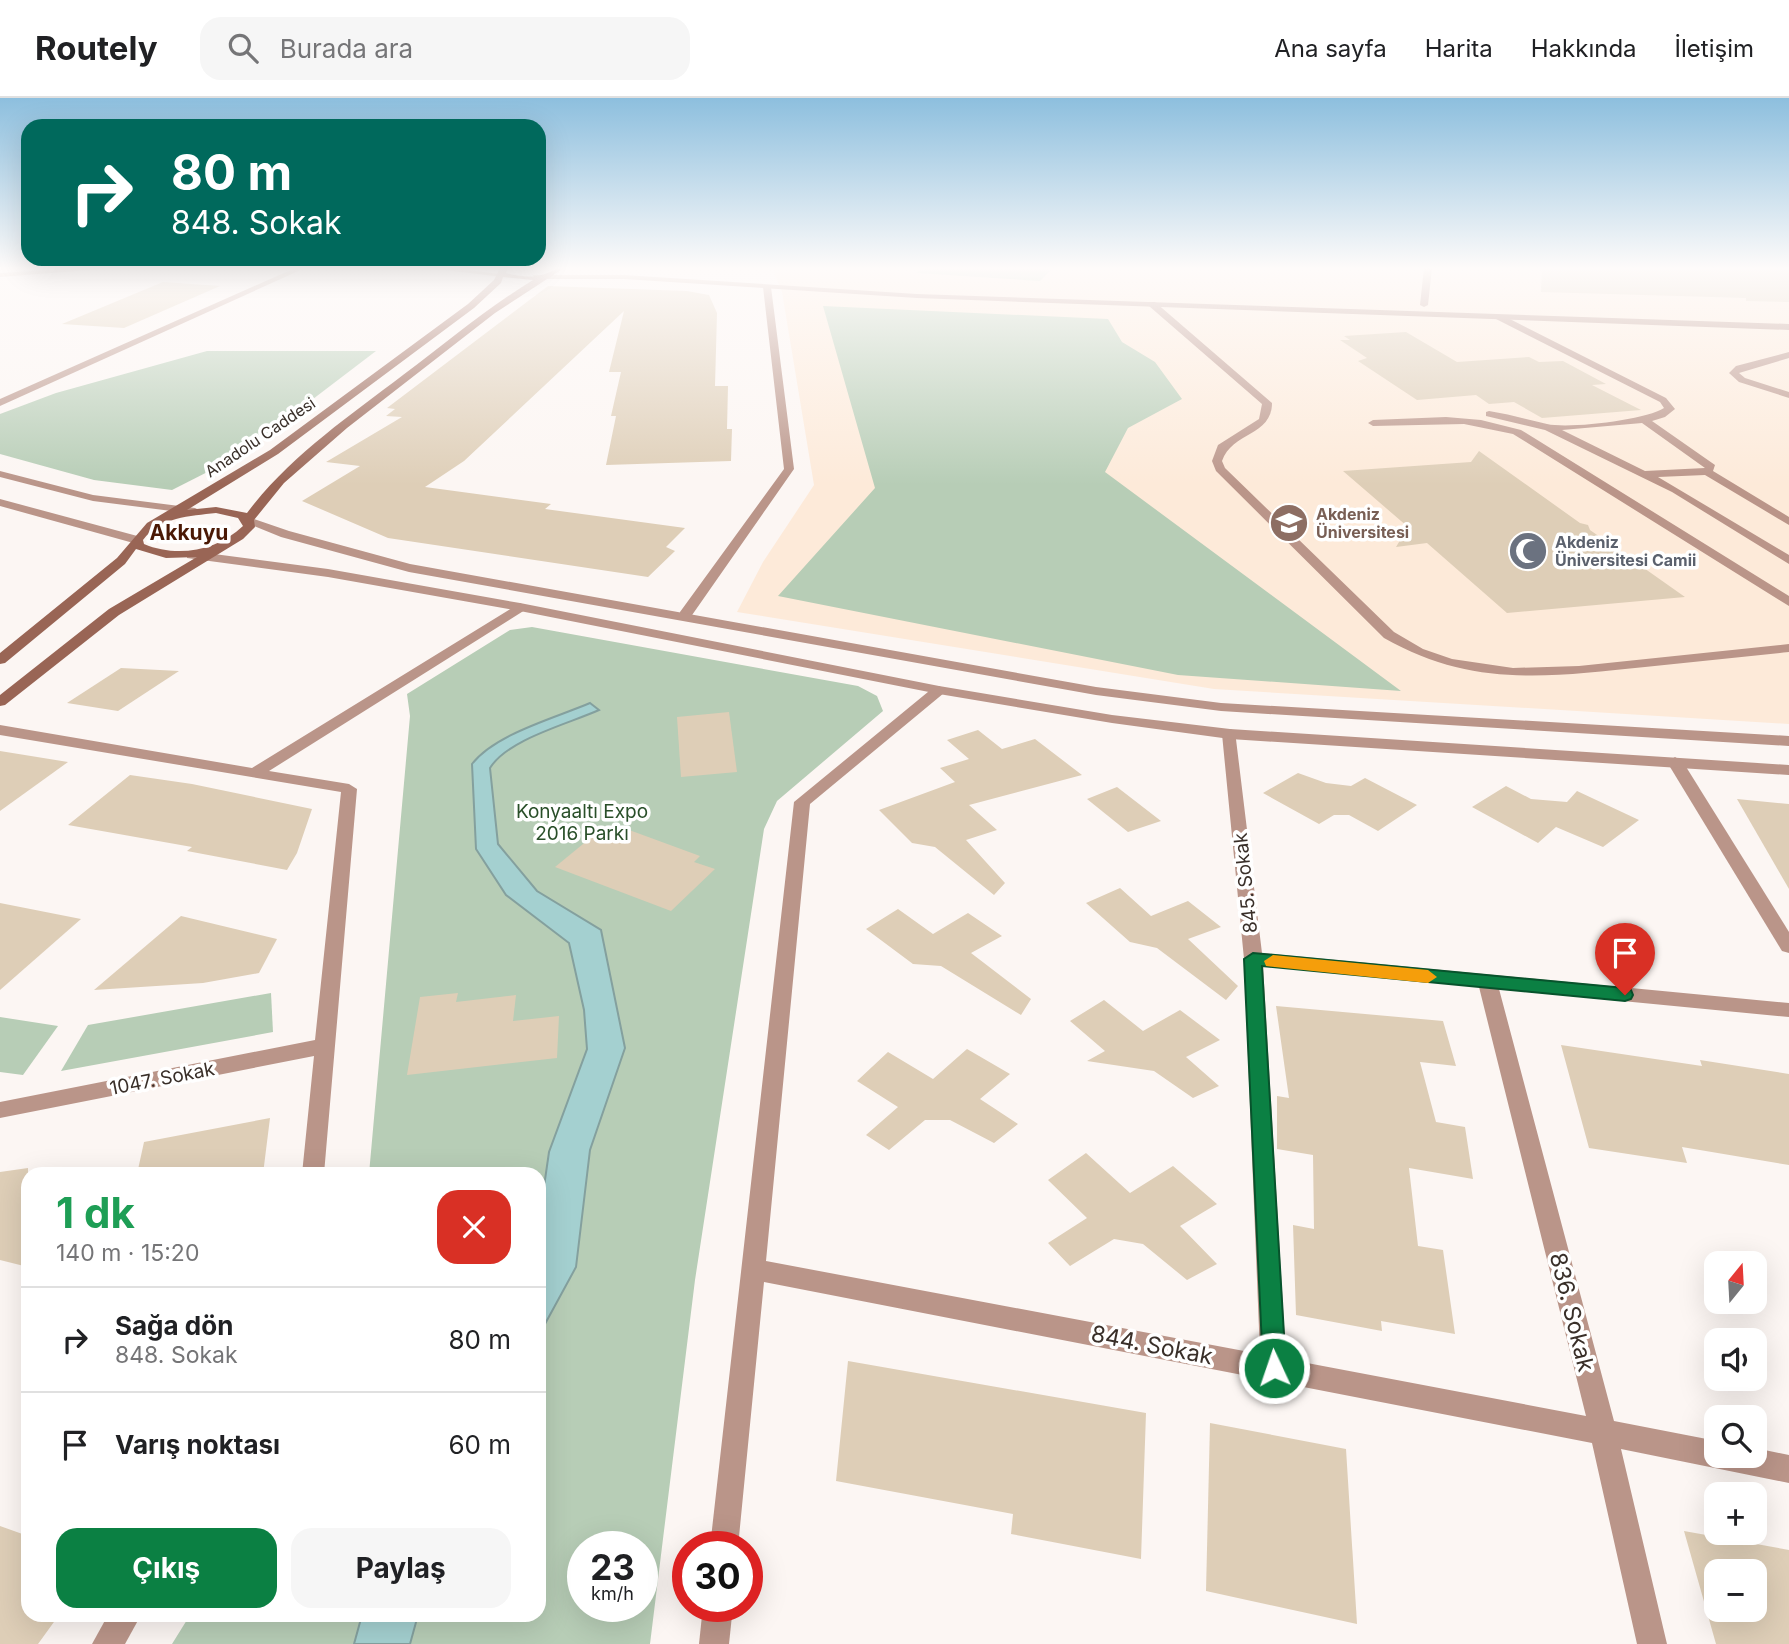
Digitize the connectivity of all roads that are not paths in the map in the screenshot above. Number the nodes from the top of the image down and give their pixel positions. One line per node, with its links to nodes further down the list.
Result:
1 (140, 340): 9 (street)
2 (425, 340): 18 (main road, Anadolu Caddesi)
3 (454, 340): 21 (main road, Anadolu Caddesi)
4 (773, 340): 30 (street)
5 (1194, 340): 31 (street)
6 (1545, 340): 11 (street)
7 (1789, 355): 8 (street)
8 (1789, 395)
9 (0, 403)
10 (1459, 419): 12 (street); 13 (street); 28 (street)
11 (1644, 420): 13 (street); 14 (street)
12 (1373, 424)
13 (1549, 428): 16 (street)
14 (1706, 472): 16 (street); 22 (street)
15 (0, 474): 18 (street)
16 (1640, 474): 27 (street)
17 (3, 505): 23 (street)
18 (181, 510): 19 (street); 20 (main road, Anadolu Caddesi)
19 (199, 511): 20 (main road); 21 (main road)
20 (164, 519): 23 (main road, Anadolu Caddesi)
21 (248, 520): 24 (main road, Anadolu Caddesi); 30 (street)
22 (1789, 522)
23 (137, 540): 25 (main road); 32 (main road)
24 (231, 541): 25 (main road); 26 (main road)
25 (177, 554): 26 (street)
26 (204, 557): 29 (street); 34 (main road)
27 (1789, 560)
28 (1789, 602)
29 (520, 607): 33 (street); 40 (street)
30 (685, 615): 37 (street)
31 (1789, 648)
32 (0, 660)
33 (939, 690): 36 (street); 48 (street)
34 (0, 702)
35 (0, 730): 40 (street)
36 (1230, 734): 38 (street); 42 (street, 845. Sokak)
37 (1789, 741)
38 (1675, 762): 39 (street); 41 (street)
39 (1789, 770)
40 (255, 773): 45 (street)
41 (1789, 947)
42 (1253, 959): 43 (street); 49 (street, 845. Sokak)
43 (1487, 982): 44 (street); 50 (street, 836. Sokak)
44 (1789, 1010)
45 (325, 1046): 46 (street, 1047. Sokak); 47 (street)
46 (0, 1111)
47 (314, 1167)
48 (753, 1269): 49 (street, 844. Sokak); 54 (street)
49 (1274, 1368): 50 (street, 844. Sokak)
50 (1603, 1431): 51 (street, 844. Sokak); 59 (street, 836. Sokak)
51 (1704, 1451)
52 (1767, 1464): 53 (street)
53 (1789, 1469)
54 (726, 1531)
55 (121, 1622): 57 (street)
56 (716, 1622): 58 (street)
57 (107, 1644)
58 (714, 1644)
59 (1652, 1644)

